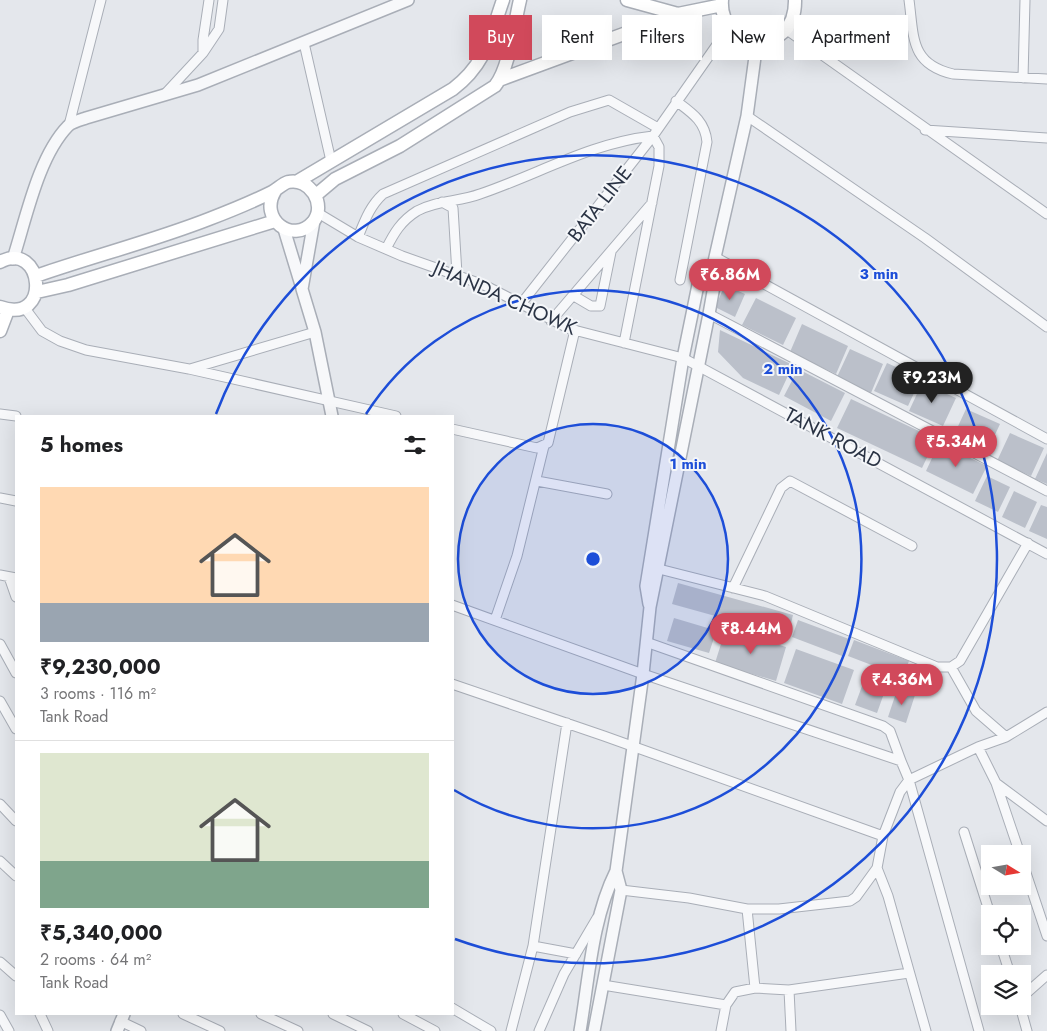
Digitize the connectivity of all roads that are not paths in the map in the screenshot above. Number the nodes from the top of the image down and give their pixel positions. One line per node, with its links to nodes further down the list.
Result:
1 (101, 0): 25 (street)
2 (209, 0): 17 (street)
3 (223, 0): 17 (street)
4 (408, 0): 15 (street)
5 (503, 0): 29 (main road)
6 (520, 0): 20 (main road)
7 (627, 0): 12 (main road)
8 (795, 0): 14 (main road)
9 (909, 0): 19 (street)
10 (1025, 0): 19 (street)
11 (722, 2): 12 (main road); 13 (main road)
12 (678, 14): 20 (main road)
13 (724, 15)
14 (786, 30): 26 (street)
15 (304, 43): 22 (street); 29 (street)
16 (712, 51): 23 (street, BATA LINE)
17 (204, 53): 22 (street)
18 (755, 60): 24 (street)
19 (1023, 78): 21 (street)
20 (500, 80): 32 (main road)
21 (1047, 80)
22 (164, 95): 25 (street)
23 (676, 101): 27 (street, BATA LINE); 46 (street)
24 (747, 116): 43 (street); 55 (street)
25 (70, 125): 41 (street)
26 (924, 130): 28 (street); 35 (street)
27 (656, 132): 33 (street); 34 (street); 38 (street); 50 (street, BATA LINE)
28 (1047, 138)
29 (331, 161): 30 (main road)
30 (298, 182): 31 (main road); 32 (main road)
31 (274, 191): 37 (main road); 45 (main road)
32 (316, 195): 36 (main road)
33 (442, 202): 39 (street); 44 (street)
34 (652, 202): 40 (street); 59 (street)
35 (1047, 214)
36 (316, 217): 37 (main road); 38 (street, JHANDA CHOWK); 47 (street)
37 (279, 225): 47 (street); 48 (main road)
38 (358, 236): 39 (street, JHANDA CHOWK)
39 (386, 249): 44 (street, JHANDA CHOWK)
40 (611, 251): 49 (street); 49 (street)
41 (13, 259): 42 (main road); 45 (main road)
42 (0, 262)
43 (714, 262): 53 (street); 60 (street); 69 (street)
44 (457, 274): 50 (street, JHANDA CHOWK)
45 (36, 276): 48 (main road)
46 (680, 280)
47 (302, 289): 58 (street)
48 (37, 292): 51 (main road)
49 (574, 296): 54 (street)
50 (521, 304): 54 (street, JHANDA CHOWK)
51 (24, 308): 52 (main road); 62 (street)
52 (4, 309): 57 (main road)
53 (709, 314): 61 (street); 72 (street)
54 (551, 321): 56 (street, JHANDA CHOWK)
55 (1047, 327)
56 (574, 330): 59 (street, JHANDA CHOWK); 70 (street)
57 (0, 331)
58 (315, 332): 62 (street); 63 (street)
59 (624, 343): 60 (street, JHANDA CHOWK)
60 (683, 358): 61 (street, JHANDA CHOWK); 84 (street)
61 (698, 366): 76 (street, TANK ROAD); 79 (street)
62 (189, 369): 63 (street)
63 (330, 402): 65 (street); 66 (street)
64 (0, 414): 67 (street)
65 (332, 415)
66 (391, 415)
67 (15, 416)
68 (454, 429): 70 (street)
69 (1047, 439)
70 (544, 446): 71 (street)
71 (537, 481): 73 (street); 85 (street)
72 (1047, 491)
73 (607, 494)
74 (0, 498): 75 (street)
75 (15, 501)
76 (1028, 543): 78 (street, TANK ROAD); 88 (street)
77 (912, 546): 81 (street)
78 (1047, 554)
79 (659, 569): 81 (street); 84 (street)
80 (8, 576): 82 (street)
81 (733, 588): 88 (street)
82 (15, 594)
83 (454, 606): 85 (street)
84 (650, 607): 86 (street)
85 (495, 620): 90 (street)
86 (646, 642): 90 (street); 99 (street)
87 (0, 644): 89 (street)
88 (951, 667): 96 (street)
89 (15, 671)
90 (643, 674): 97 (street); 99 (street)
91 (454, 685): 94 (street)
92 (0, 701): 95 (street)
93 (1047, 712): 96 (street)
94 (567, 723): 97 (street); 118 (street)
95 (15, 727)
96 (1006, 737): 98 (street)
97 (632, 746): 106 (street); 110 (street)
98 (978, 746): 100 (street); 101 (street)
99 (901, 761): 100 (street)
100 (909, 780): 106 (street); 153 (street)
101 (996, 783): 104 (street); 107 (street)
102 (0, 804): 103 (street)
103 (15, 819)
104 (1047, 821)
105 (964, 832): 114 (street)
106 (883, 836): 109 (street)
107 (1017, 845)
108 (0, 861): 111 (street)
109 (878, 868): 115 (street); 121 (street)
110 (616, 871): 113 (street); 116 (street)
111 (15, 875)
112 (1031, 887): 117 (street)
113 (621, 890): 115 (street); 124 (street)
114 (987, 905)
115 (747, 909): 125 (street)
116 (600, 911): 119 (street); 148 (street)
117 (1047, 936)
118 (533, 946): 119 (street); 146 (street)
119 (576, 954): 147 (street)
120 (0, 962): 122 (street)
121 (909, 973): 127 (street); 152 (street)
122 (15, 975)
123 (1047, 975): 126 (street)
124 (603, 985): 128 (street); 149 (street)
125 (755, 988): 127 (street); 128 (street)
126 (1031, 989)
127 (789, 990): 151 (street)
128 (726, 1005): 150 (street)
129 (454, 1009): 145 (street)
130 (0, 1015): 138 (street)
131 (40, 1015): 139 (street)
132 (185, 1015): 141 (street)
133 (263, 1015): 142 (street)
134 (335, 1015): 143 (street)
135 (405, 1015): 144 (street)
136 (1023, 1015): 154 (street)
137 (120, 1022): 140 (street)
138 (9, 1031)
139 (48, 1031)
140 (141, 1031)
141 (220, 1031)
142 (298, 1031)
143 (368, 1031)
144 (434, 1031)
145 (491, 1031)
146 (511, 1031)
147 (539, 1031)
148 (580, 1031)
149 (594, 1031)
150 (721, 1031)
151 (791, 1031)
152 (926, 1031)
153 (980, 1031)
154 (1027, 1031)

